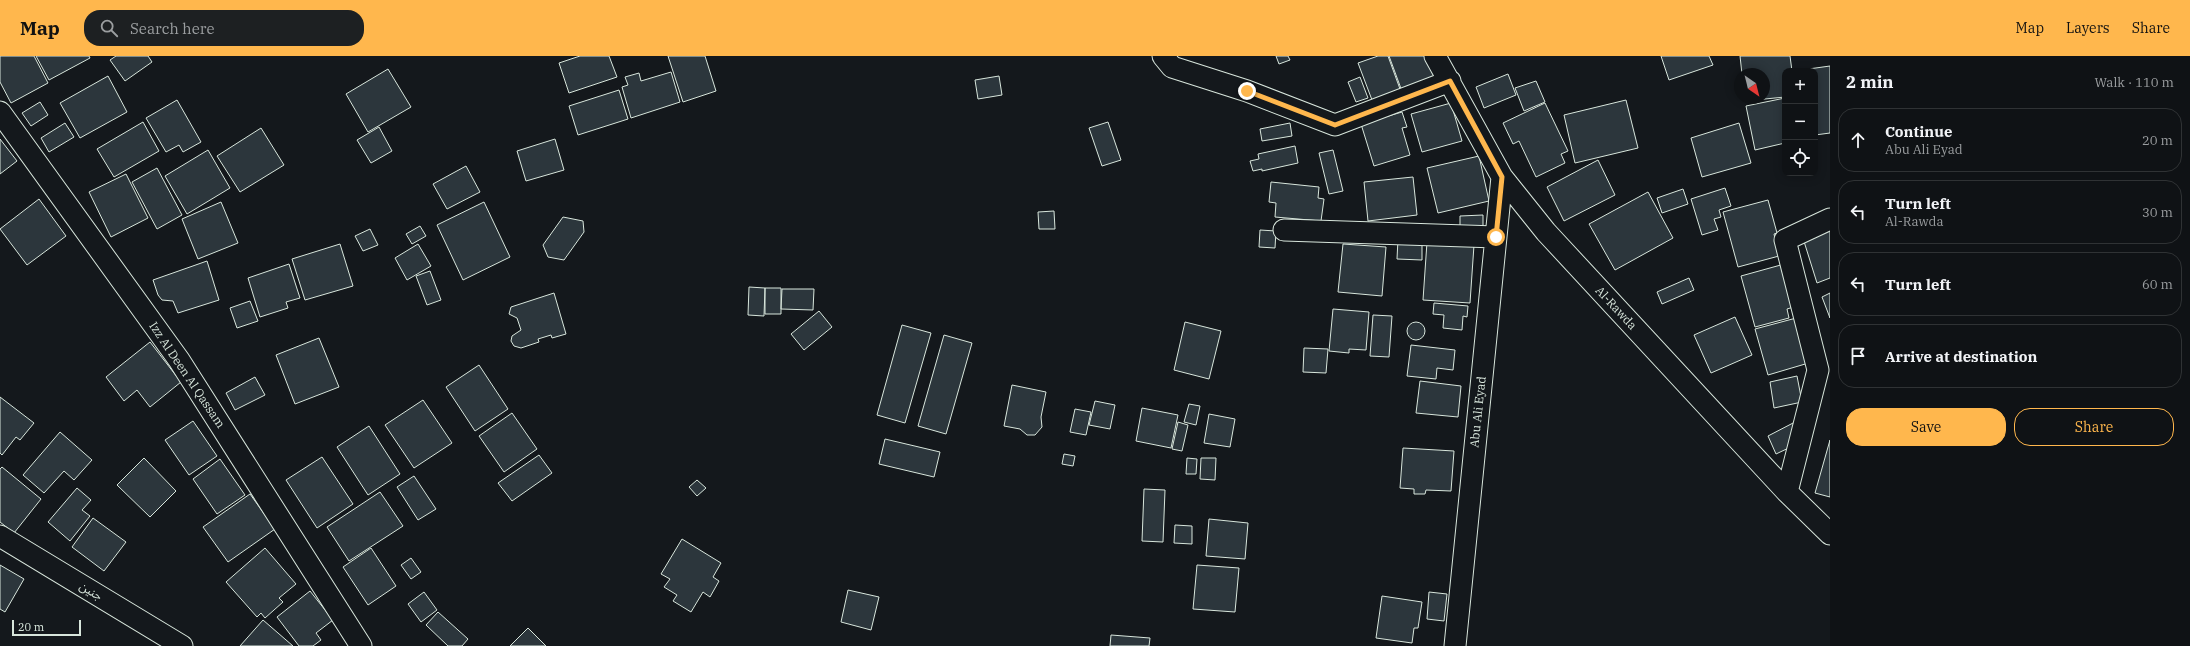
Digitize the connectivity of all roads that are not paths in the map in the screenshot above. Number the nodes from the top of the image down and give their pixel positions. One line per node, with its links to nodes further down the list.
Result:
1 (1164, 56): 3 (street)
2 (1435, 56): 3 (street, Al-Rawda)
3 (1450, 81): 5 (street, Al-Rawda)
4 (0, 112): 13 (street, Izz Al Deen Al Qassam)
5 (1502, 177): 8 (street, Abu Ali Eyad); 9 (street, Al-Rawda)
6 (1830, 219): 9 (street)
7 (1284, 230): 8 (street)
8 (1496, 237): 14 (street, Abu Ali Eyad)
9 (1787, 492): 10 (street, Al-Rawda)
10 (1830, 534)
11 (0, 536): 12 (street, جنين)
12 (182, 646)
13 (361, 646)
14 (1455, 646)

